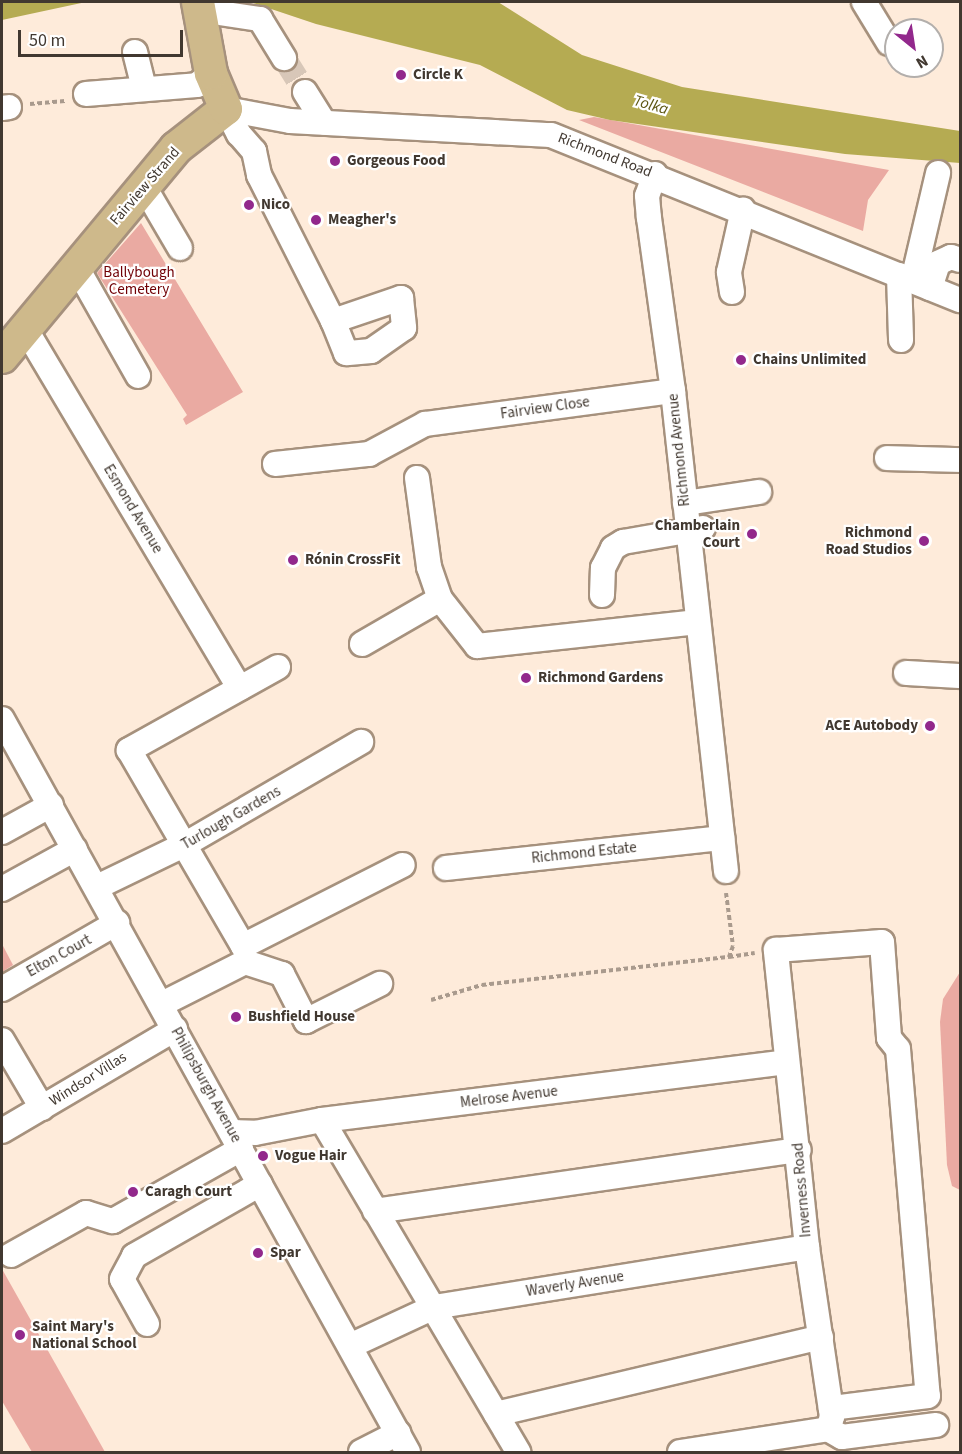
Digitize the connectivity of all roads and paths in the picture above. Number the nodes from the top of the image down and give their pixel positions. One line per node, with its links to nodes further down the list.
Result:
1 (864, 2): 3 (street)
2 (198, 6): 5 (street); 6 (main road)
3 (884, 35)
4 (135, 52): 7 (street)
5 (284, 58)
6 (211, 73): 7 (street); 10 (main road)
7 (144, 89): 9 (street)
8 (305, 92): 11 (street)
9 (86, 94)
10 (226, 109): 11 (street, Richmond Road); 14 (main road, Fairview Strand); 22 (street)
11 (324, 122): 13 (street, Richmond Road)
12 (938, 173): 19 (street)
13 (655, 174): 15 (street, Richmond Road); 27 (street, Richmond Avenue)
14 (143, 185): 16 (street); 18 (main road, Fairview Strand)
15 (743, 210): 19 (street, Richmond Road); 20 (street)
16 (180, 248)
17 (960, 260): 19 (street)
18 (77, 268): 23 (main road, Fairview Strand); 26 (street)
19 (914, 281): 21 (street, Richmond Road); 24 (street)
20 (732, 292)
21 (960, 300)
22 (333, 321)
23 (26, 330): 25 (main road, Fairview Strand); 42 (street, Esmond Avenue)
24 (901, 340)
25 (2, 357)
26 (138, 376)
27 (673, 391): 30 (street, Fairview Close); 33 (street, Richmond Avenue)
28 (887, 458): 29 (street)
29 (960, 460)
30 (275, 464)
31 (417, 478): 36 (street)
32 (759, 492): 33 (street)
33 (685, 503): 34 (street, Richmond Avenue)
34 (695, 529): 35 (street); 37 (street, Richmond Avenue)
35 (602, 595)
36 (440, 599): 37 (street); 38 (street)
37 (698, 621): 47 (street, Richmond Avenue)
38 (362, 644)
39 (278, 667): 42 (street)
40 (906, 673): 41 (street)
41 (960, 676)
42 (239, 688): 48 (street)
43 (2, 719): 45 (street, Philipsburgh Avenue)
44 (361, 742): 48 (street, Turlough Gardens)
45 (51, 805): 46 (street); 49 (street, Philipsburgh Avenue)
46 (2, 832)
47 (722, 838): 51 (street, Richmond Estate); 52 (street, Richmond Avenue)
48 (184, 845): 50 (street); 53 (street, Turlough Gardens)
49 (75, 849): 53 (street, Philipsburgh Avenue); 54 (street)
50 (403, 865)
51 (446, 868)
52 (726, 871): 57 (path)
53 (97, 887): 55 (street, Philipsburgh Avenue)
54 (2, 889)
55 (117, 923): 59 (street, Elton Court); 61 (street, Philipsburgh Avenue)
56 (776, 950): 57 (path); 64 (street, Inverness Road); 79 (street)
57 (729, 957): 60 (path)
58 (380, 984): 61 (street)
59 (2, 988)
60 (431, 1000)
61 (162, 1004): 62 (street, Philipsburgh Avenue)
62 (175, 1029): 65 (street, Windsor Villas); 68 (street, Philipsburgh Avenue)
63 (2, 1040): 65 (street)
64 (786, 1062): 66 (street, Melrose Avenue); 69 (street, Inverness Road)
65 (42, 1107): 67 (street, Windsor Villas)
66 (322, 1120): 68 (street, Melrose Avenue); 71 (street)
67 (2, 1131)
68 (236, 1140): 70 (street, Philipsburgh Avenue); 73 (street)
69 (799, 1150): 71 (street); 72 (street, Inverness Road)
70 (260, 1184): 75 (street); 77 (street, Philipsburgh Avenue)
71 (375, 1211): 74 (street)
72 (807, 1247): 74 (street, Waverly Avenue); 76 (street, Inverness Road)
73 (11, 1255)
74 (434, 1307): 77 (street, Waverly Avenue); 78 (street)
75 (147, 1324)
76 (821, 1337): 78 (street); 79 (street, Inverness Road)
77 (350, 1346): 81 (street, Philipsburgh Avenue)
78 (496, 1414): 84 (street)
79 (830, 1419): 82 (street); 85 (street)
80 (936, 1425): 82 (street)
81 (403, 1443): 83 (street)
82 (859, 1444)
83 (362, 1452)
84 (518, 1452)
85 (680, 1452)

